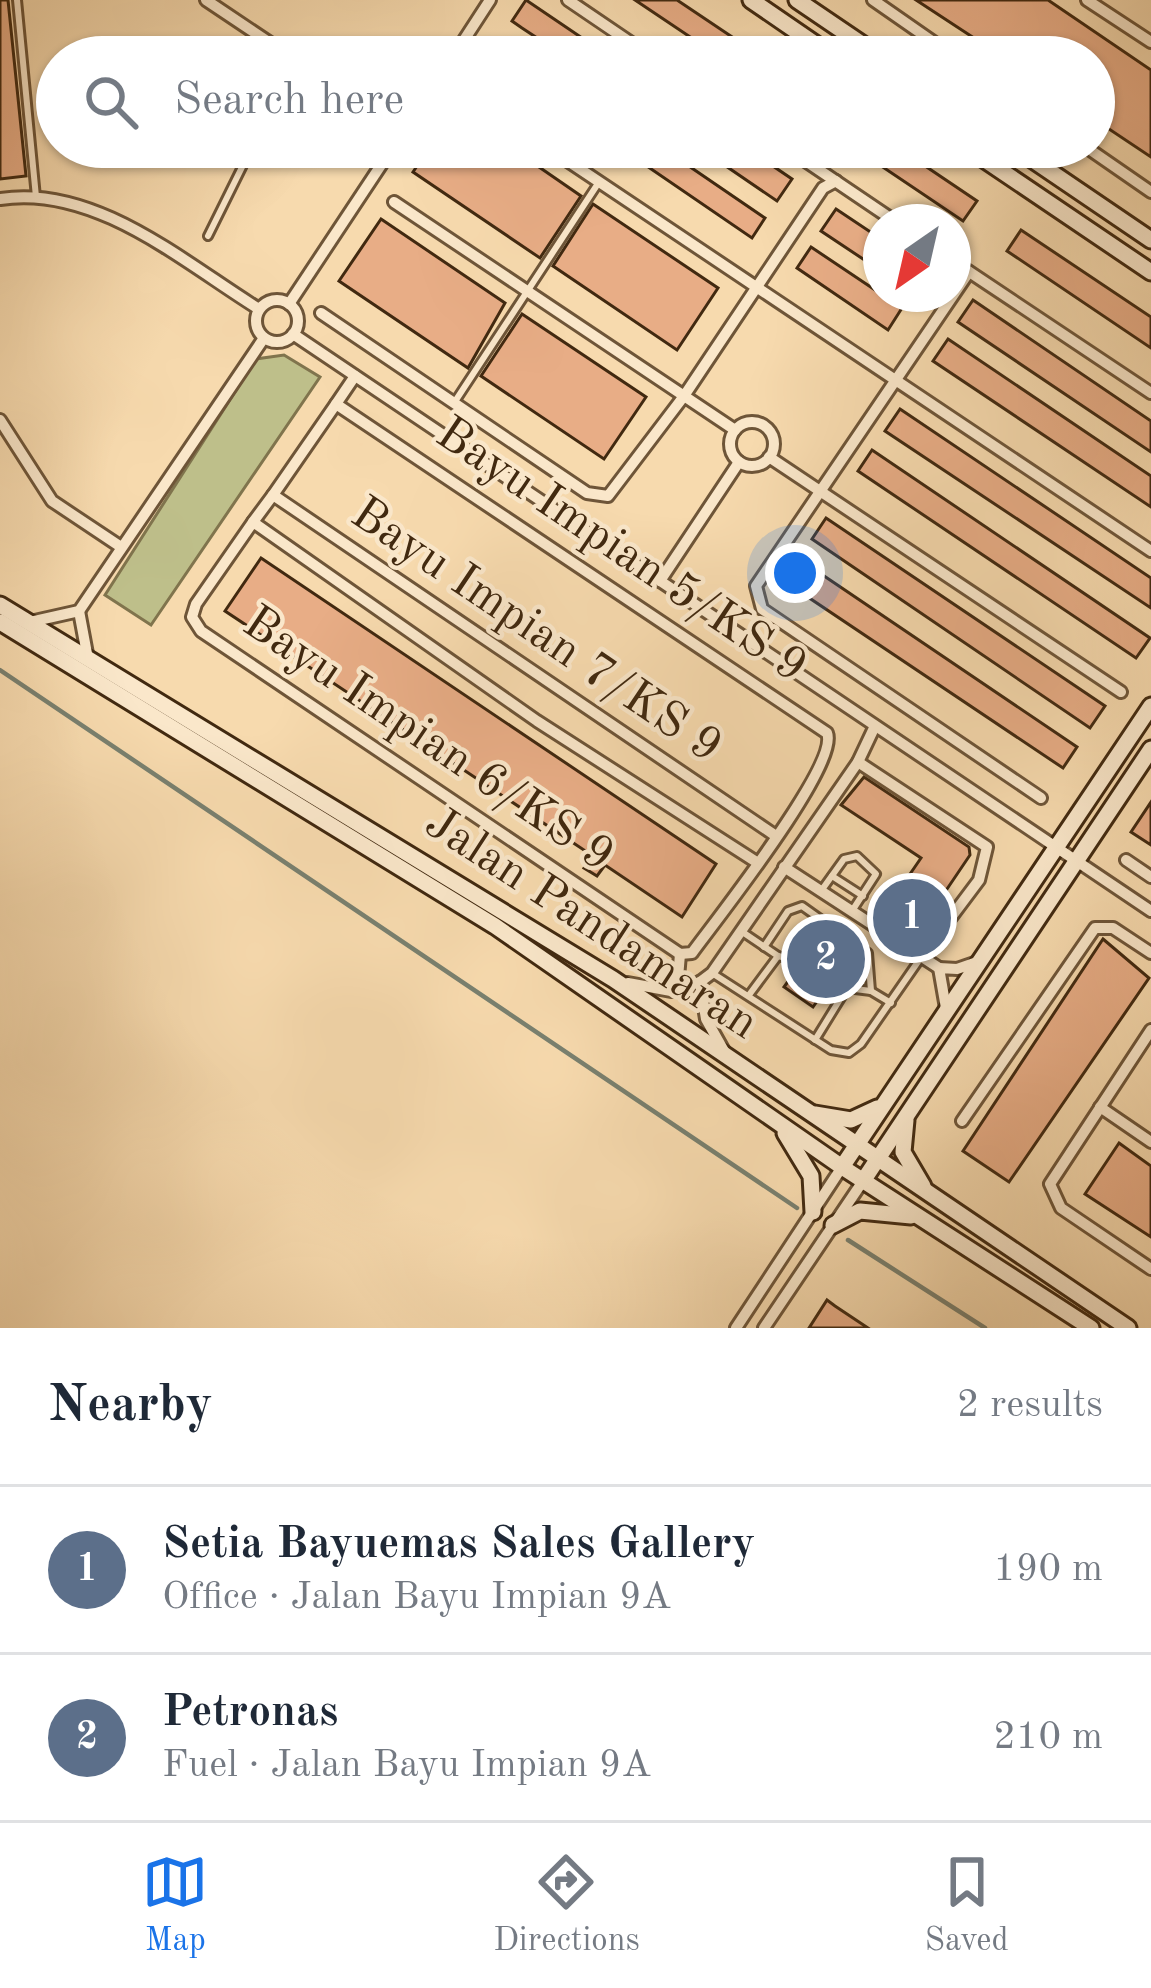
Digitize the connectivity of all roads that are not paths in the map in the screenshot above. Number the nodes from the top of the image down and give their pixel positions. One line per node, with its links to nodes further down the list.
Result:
1 (17, 0): 26 (lane)
2 (206, 0): 9 (street)
3 (490, 0): 10 (street)
4 (568, 0): 11 (street)
5 (751, 0): 12 (main road)
6 (797, 0): 13 (main road)
7 (873, 0): 14 (street)
8 (1088, 0): 15 (street)
9 (260, 36)
10 (466, 36)
11 (621, 36)
12 (803, 36)
13 (850, 36)
14 (925, 36)
15 (1151, 42)
16 (1115, 167): 25 (street)
17 (242, 168): 30 (lane)
18 (379, 168): 36 (street)
19 (579, 168): 23 (street)
20 (816, 168): 24 (street)
21 (997, 168): 32 (main road)
22 (1045, 168): 31 (main road)
23 (599, 182): 34 (street); 35 (lane)
24 (836, 182): 29 (street); 34 (street)
25 (1151, 192)
26 (36, 197): 27 (street); 37 (street)
27 (0, 199)
28 (394, 202): 35 (street)
29 (869, 204)
30 (208, 236)
31 (1151, 240)
32 (1151, 272)
33 (971, 273): 44 (street)
34 (759, 287): 43 (street); 45 (street)
35 (527, 291): 45 (street); 46 (lane)
36 (289, 304): 37 (street); 40 (street)
37 (259, 309): 41 (street)
38 (942, 312): 43 (street)
39 (321, 313): 46 (street)
40 (293, 334): 41 (street); 42 (street)
41 (264, 338): 55 (street)
42 (355, 376): 47 (street); 57 (street)
43 (895, 380): 52 (street); 56 (street)
44 (1151, 393)
45 (685, 396): 46 (street); 49 (street)
46 (454, 403)
47 (336, 404): 53 (street); 69 (street, Bayu Impian 5/KS 9)
48 (0, 420): 55 (street)
49 (735, 430): 50 (street); 51 (street)
50 (770, 457): 51 (street); 52 (street)
51 (739, 462): 57 (street)
52 (819, 490): 63 (street); 68 (street)
53 (273, 495): 54 (street); 69 (street, Bayu Impian 7/KS 9)
54 (253, 522): 72 (street, Bayu Impian 6/KS 9); 83 (street, Bayu Impian 6/KS 9)
55 (121, 548): 59 (street)
56 (1151, 551)
57 (660, 581): 65 (street)
58 (0, 605): 61 (main road, Jalan Pandamaran)
59 (79, 611): 61 (street); 62 (street)
60 (0, 622): 107 (main road, Jalan Pandamaran)
61 (27, 622): 62 (main road, Jalan Pandamaran)
62 (88, 659): 91 (main road, Jalan Pandamaran)
63 (1121, 692)
64 (1151, 706): 70 (main road)
65 (874, 726): 67 (street); 70 (street)
66 (1151, 749): 73 (main road)
67 (858, 762): 74 (street); 86 (street)
68 (1041, 798)
69 (776, 836): 72 (street)
70 (1056, 848): 73 (street); 87 (main road)
71 (1126, 860): 76 (street)
72 (758, 862): 83 (street)
73 (1076, 862): 80 (street); 106 (main road)
74 (784, 868): 77 (street); 81 (street)
75 (832, 876): 77 (lane); 78 (lane); 78 (lane)
76 (1151, 877)
77 (821, 892): 79 (street)
78 (862, 896): 79 (lane)
79 (852, 911): 86 (street)
80 (1151, 911)
81 (741, 931): 82 (lane); 90 (street)
82 (764, 947): 85 (lane); 96 (lane)
83 (686, 953): 90 (street, Bayu Impian 6/KS 9); 95 (street)
84 (1151, 953): 108 (street)
85 (778, 956): 88 (lane); 97 (lane)
86 (922, 956): 89 (street); 98 (lane)
87 (980, 961): 89 (street); 99 (main road)
88 (802, 962)
89 (939, 968): 99 (street)
90 (712, 973): 93 (street); 97 (lane)
91 (613, 979): 95 (street); 102 (main road, Jalan Pandamaran)
92 (831, 981): 94 (lane)
93 (700, 982): 95 (street); 102 (street)
94 (847, 988): 96 (lane); 101 (lane)
95 (677, 990)
96 (872, 991): 98 (lane)
97 (749, 995): 101 (lane)
98 (891, 1003): 101 (lane)
99 (946, 1011): 103 (main road)
100 (1151, 1030): 104 (street)
101 (815, 1040)
102 (728, 1058): 105 (main road, Jalan Pandamaran)
103 (884, 1103): 105 (main road); 110 (main road)
104 (1100, 1107): 109 (street); 118 (street)
105 (801, 1108): 110 (main road, Jalan Pandamaran)
106 (906, 1117): 111 (main road); 114 (main road)
107 (777, 1121): 112 (main road, Jalan Pandamaran); 115 (main road)
108 (962, 1121)
109 (1151, 1142)
110 (856, 1146): 111 (main road, Jalan Pandamaran); 112 (main road)
111 (877, 1160): 113 (main road); 114 (main road, Jalan Pandamaran)
112 (842, 1167): 113 (main road, Jalan Pandamaran); 115 (street)
113 (863, 1181): 116 (main road, Jalan Pandamaran); 117 (street)
114 (929, 1195): 122 (main road, Jalan Pandamaran)
115 (813, 1212): 119 (street)
116 (920, 1217): 117 (main road); 121 (main road, Jalan Pandamaran)
117 (833, 1225): 120 (street)
118 (1151, 1269)
119 (736, 1328)
120 (764, 1328)
121 (1091, 1328)
122 (1128, 1328)

